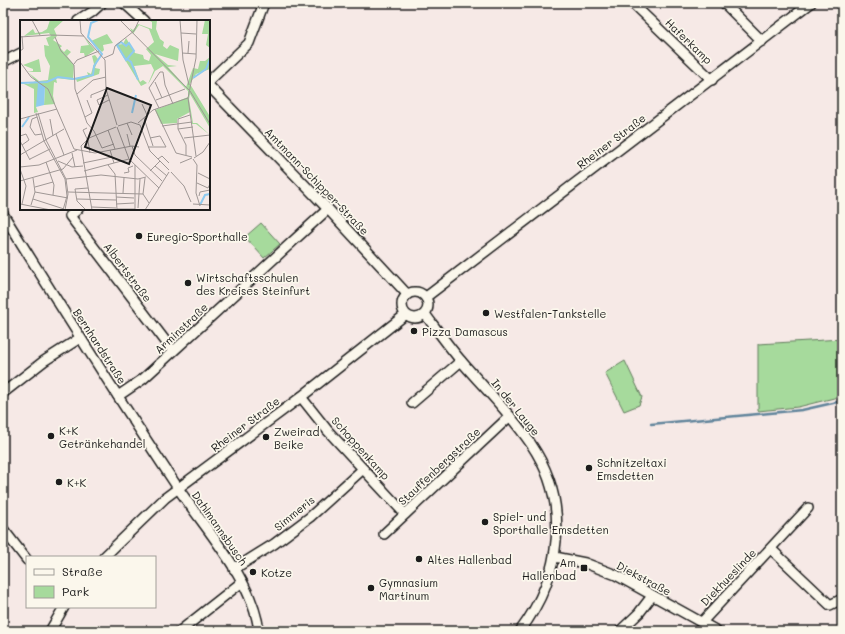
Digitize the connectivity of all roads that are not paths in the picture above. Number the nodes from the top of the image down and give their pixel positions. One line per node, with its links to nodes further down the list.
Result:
1 (102, 3): 7 (street)
2 (124, 3): 8 (street)
3 (264, 3): 12 (street)
4 (632, 3): 13 (street, Haferkamp)
5 (724, 3): 9 (street)
6 (811, 3): 9 (street, Rheiner Straße)
7 (80, 20)
8 (143, 20)
9 (762, 40): 13 (street, Rheiner Straße)
10 (20, 54): 11 (street)
11 (3, 62)
12 (210, 80)
13 (712, 80): 19 (street, Rheiner Straße)
14 (210, 87): 15 (street, Amtmann-Schipper-Straße)
15 (328, 209): 18 (street, Amtmann-Schipper-Straße); 23 (street, Arminstraße)
16 (77, 210): 23 (street, Albertstraße)
17 (3, 214): 22 (street, Bernhardstraße)
18 (407, 294): 19 (street); 21 (street)
19 (426, 297): 20 (street)
20 (425, 314): 21 (street); 24 (street, In der Lauge)
21 (405, 315): 27 (street, Rheiner Straße)
22 (80, 338): 25 (street); 26 (street, Bernhardstraße)
23 (173, 351): 26 (street, Arminstraße)
24 (461, 361): 28 (street); 29 (street, In der Lauge)
25 (4, 388)
26 (118, 396): 31 (street, Bernhardstraße)
27 (301, 397): 30 (street, Schoppenkamp); 31 (street, Rheiner Straße)
28 (412, 403)
29 (510, 416): 33 (street, Stauffenbergstraße); 38 (street, In der Lauge)
30 (363, 468): 33 (street, Schoppenkamp); 40 (street, Simmeris)
31 (178, 489): 37 (street, Rheiner Straße); 40 (street, Dahlmannsbusch)
32 (808, 508): 36 (street, Diekhueslinde)
33 (405, 514): 35 (street, Stauffenbergstraße)
34 (3, 529): 39 (street)
35 (384, 534)
36 (771, 549): 43 (street, Diekhueslinde); 45 (street, Diekhueslinde)
37 (105, 556)
38 (555, 557): 42 (street, Diekstraße); 49 (street, In der Lauge)
39 (26, 559)
40 (234, 569): 41 (street, Dahlmannsbusch)
41 (242, 582): 47 (street); 48 (street)
42 (652, 596): 45 (street, Diekstraße); 50 (street)
43 (840, 600)
44 (63, 608): 46 (street)
45 (702, 622): 51 (street, Diekstraße)
46 (50, 631)
47 (180, 631)
48 (259, 631)
49 (520, 631)
50 (620, 631)
51 (717, 631)

